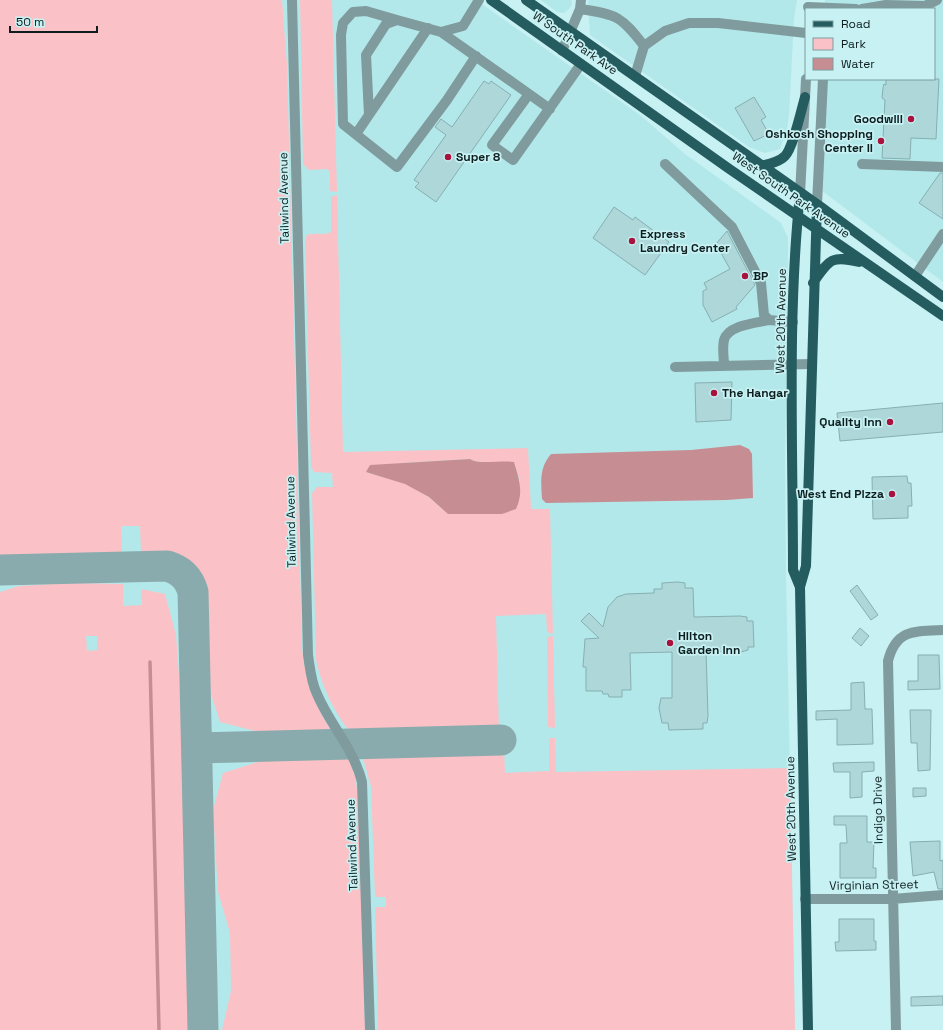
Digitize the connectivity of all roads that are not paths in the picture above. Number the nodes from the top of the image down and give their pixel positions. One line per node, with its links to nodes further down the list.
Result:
1 (292, 0): 54 (street, Tailwind Avenue)
2 (479, 0): 13 (street)
3 (491, 0): 17 (main road, W South Park Ave)
4 (526, 0): 14 (main road, W South Park Ave)
5 (937, 0): 10 (street)
6 (581, 5): 14 (street); 16 (street)
7 (808, 5): 8 (street)
8 (825, 5): 9 (street)
9 (848, 8)
10 (868, 8)
11 (397, 20): 12 (street); 27 (street); 28 (street)
12 (428, 28): 13 (street); 27 (street)
13 (441, 32): 18 (street)
14 (572, 33): 17 (street); 20 (main road, W South Park Ave)
15 (805, 33): 16 (street)
16 (644, 46): 20 (street)
17 (562, 51): 19 (main road, W South Park Ave)
18 (476, 56): 23 (street); 28 (street)
19 (581, 64): 24 (main road, W South Park Ave); 26 (street)
20 (635, 76): 31 (main road, West South Park Avenue)
21 (806, 80): 25 (street, West 20th Avenue)
22 (823, 80): 34 (street, West 20th Avenue)
23 (529, 94): 26 (street); 26 (street)
24 (624, 94): 35 (main road, West South Park Avenue)
25 (805, 97): 31 (main road); 33 (street, West 20th Avenue)
26 (550, 109)
27 (369, 115): 28 (street)
28 (356, 134)
29 (664, 164): 43 (street)
30 (862, 164): 32 (street)
31 (762, 166): 33 (main road, West South Park Avenue)
32 (943, 167)
33 (800, 194): 34 (main road, West South Park Avenue); 35 (main road, West 20th Avenue)
34 (817, 204): 36 (main road, West 20th Avenue); 39 (main road, West South Park Avenue)
35 (798, 217): 36 (main road, West South Park Avenue); 44 (main road, West 20th Avenue)
36 (815, 228): 38 (main road, West South Park Avenue); 40 (main road, West 20th Avenue)
37 (943, 234): 39 (street)
38 (864, 262): 40 (main road); 42 (main road, West South Park Avenue)
39 (915, 276): 41 (main road, West South Park Avenue)
40 (813, 283): 46 (main road, West 20th Avenue)
41 (943, 297)
42 (943, 316)
43 (769, 320): 44 (street); 47 (street)
44 (793, 322): 45 (main road, West 20th Avenue)
45 (792, 364): 46 (street); 47 (street); 49 (main road, West 20th Avenue)
46 (812, 364): 49 (main road, West 20th Avenue)
47 (724, 365): 48 (street)
48 (675, 366)
49 (800, 587): 52 (main road, West 20th Avenue)
50 (943, 630): 53 (street, Indigo Drive)
51 (943, 895): 53 (street, Virginian Street)
52 (805, 899): 53 (street, Virginian Street); 55 (main road, West 20th Avenue)
53 (892, 899): 56 (street, Indigo Drive)
54 (370, 1030)
55 (808, 1030)
56 (896, 1030)

